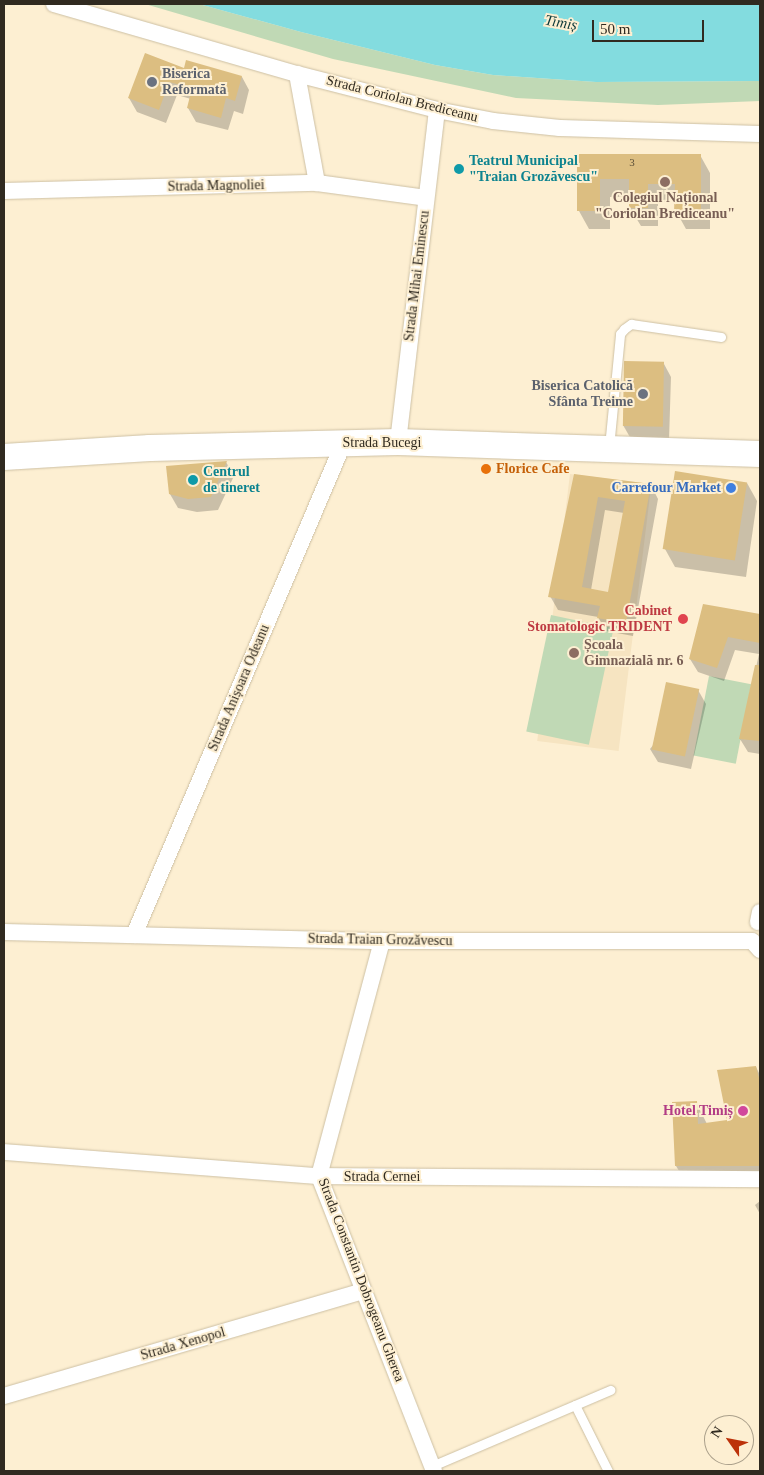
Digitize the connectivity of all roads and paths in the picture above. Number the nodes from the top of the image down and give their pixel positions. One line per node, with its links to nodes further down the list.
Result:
1 (54, 4): 2 (street, Strada Coriolan Brediceanu)
2 (297, 74): 3 (street, Strada Coriolan Brediceanu); 5 (street)
3 (437, 110): 4 (street, Strada Coriolan Brediceanu); 7 (street, Strada Mihai Eminescu)
4 (760, 134)
5 (317, 183): 6 (street, Strada Magnoliei); 7 (street, Strada Magnoliei)
6 (4, 191)
7 (426, 198): 10 (street, Strada Mihai Eminescu)
8 (721, 337): 11 (lane)
9 (344, 442): 10 (main road, Strada Bucegi); 13 (main road, Strada Bucegi); 15 (street, Strada Anișoara Odeanu)
10 (398, 442): 11 (main road, Strada Bucegi)
11 (609, 447): 12 (main road, Strada Bucegi)
12 (760, 454)
13 (4, 457)
14 (4, 932): 15 (street, Strada Traian Grozăvescu)
15 (134, 935): 16 (street, Strada Traian Grozăvescu)
16 (382, 941): 17 (street, Strada Traian Grozăvescu); 19 (street, Strada Constantin Dobrogeanu Gherea)
17 (758, 946)
18 (4, 1152): 19 (street, Strada Cernei)
19 (319, 1176): 20 (street, Strada Cernei); 21 (street, Strada Constantin Dobrogeanu Gherea)
20 (760, 1180)
21 (362, 1291): 23 (street, Strada Xenopol); 25 (street, Strada Constantin Dobrogeanu Gherea)
22 (610, 1390): 24 (lane)
23 (4, 1396)
24 (576, 1405): 25 (lane); 26 (lane)
25 (433, 1468)
26 (608, 1471)

